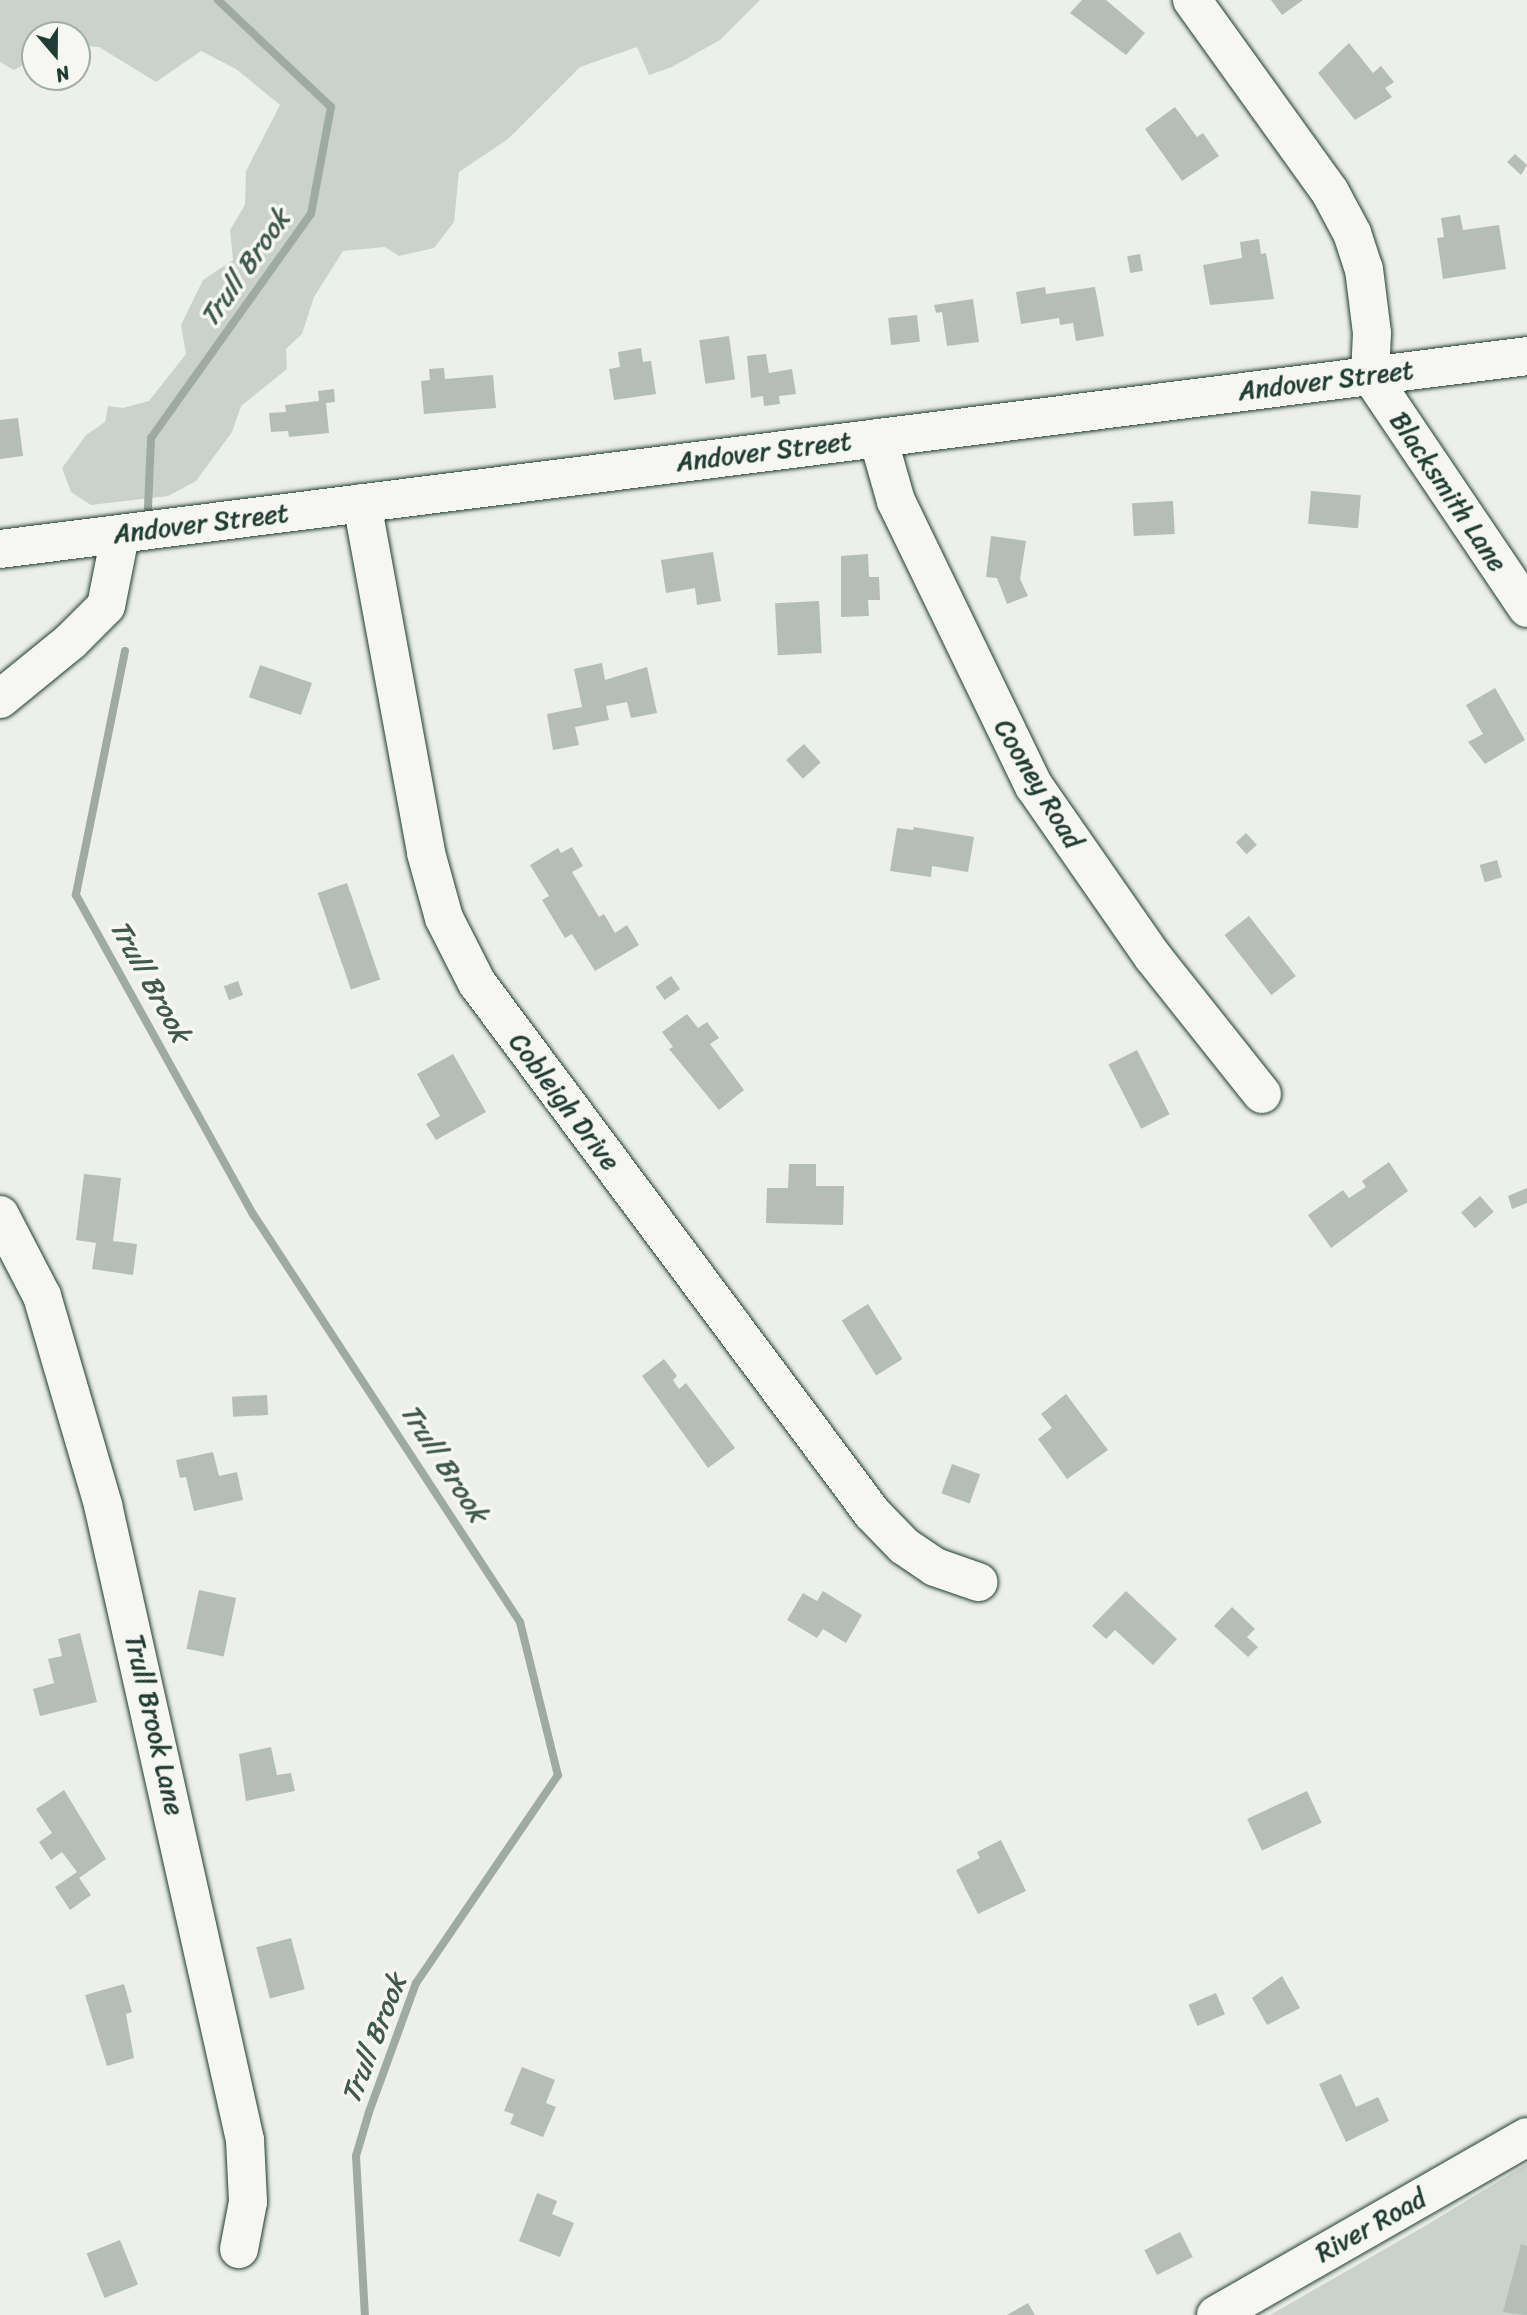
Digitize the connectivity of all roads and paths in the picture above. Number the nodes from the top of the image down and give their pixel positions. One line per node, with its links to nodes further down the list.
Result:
1 (1192, 0): 3 (street)
2 (1527, 356): 3 (street, Andover Street)
3 (1370, 375): 4 (street, Andover Street); 8 (street, Blacksmith Lane)
4 (878, 438): 5 (street, Andover Street); 10 (street, Cooney Road)
5 (362, 503): 6 (street, Andover Street); 12 (street, Cobleigh Drive)
6 (120, 536): 7 (street, Andover Street); 9 (street)
7 (0, 549)
8 (1527, 608)
9 (0, 699)
10 (1262, 1094)
11 (0, 1215): 14 (street, Trull Brook Lane)
12 (978, 1582)
13 (1527, 2137): 15 (street, River Road)
14 (239, 2249)
15 (1216, 2315)

